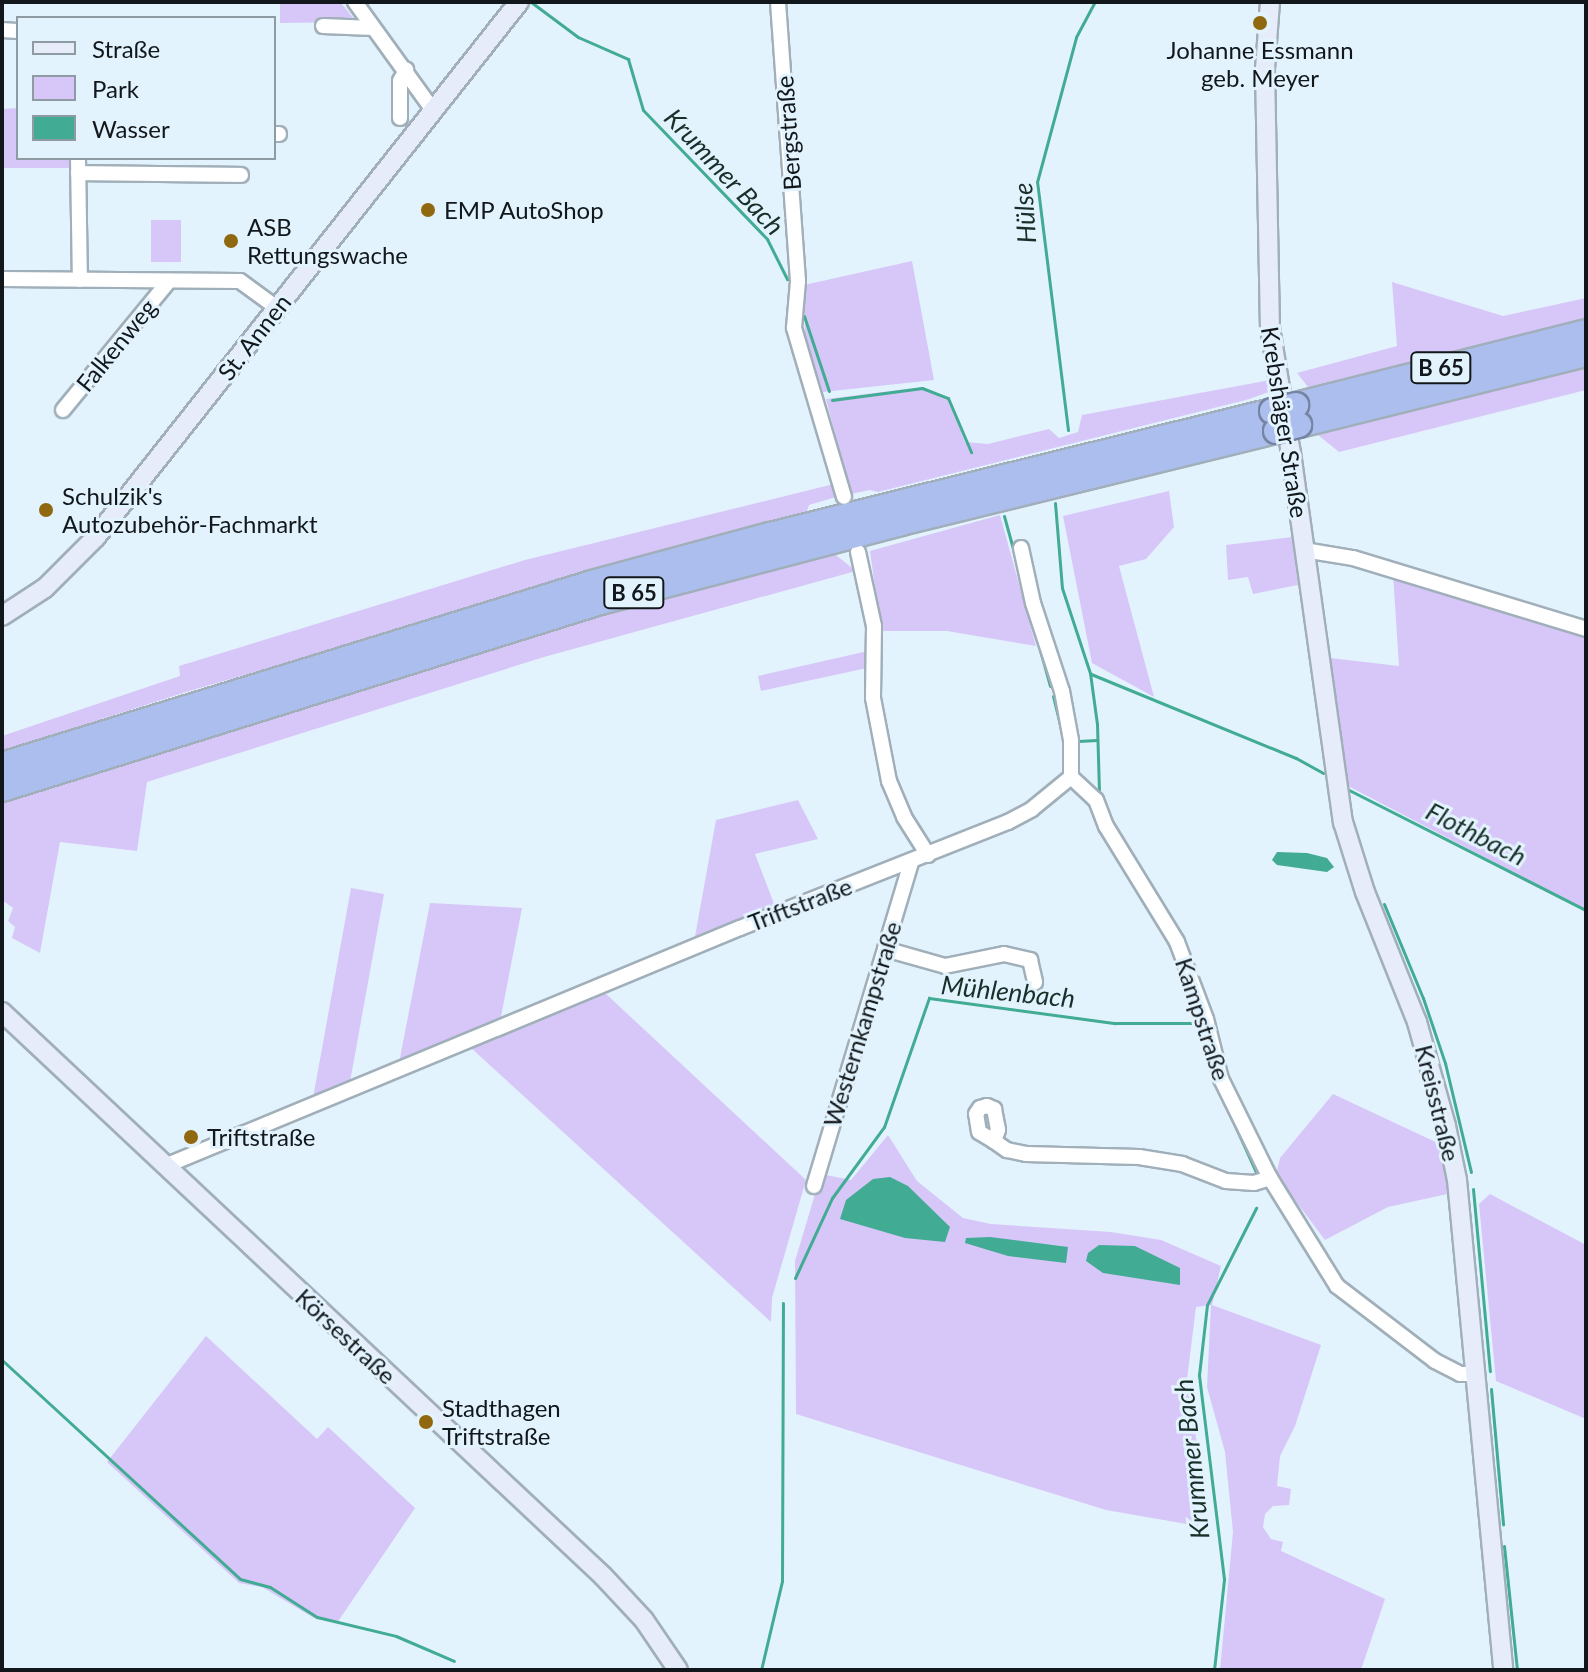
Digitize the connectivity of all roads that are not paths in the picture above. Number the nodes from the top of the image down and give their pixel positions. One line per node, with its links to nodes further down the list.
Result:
1 (355, 2): 6 (street)
2 (519, 2): 8 (street, St. Annen)
3 (778, 2): 20 (street, Bergstraße)
4 (1270, 2): 22 (street, Krebshäger Straße)
5 (323, 26): 6 (street)
6 (373, 28): 7 (street)
7 (406, 70): 8 (street); 9 (street)
8 (433, 110): 15 (street, St. Annen)
9 (400, 118)
10 (78, 166): 11 (street); 13 (street)
11 (241, 175)
12 (2, 279): 13 (street, Falkenweg)
13 (80, 280): 14 (street, Falkenweg)
14 (169, 281): 15 (street, Falkenweg); 18 (street, Falkenweg)
15 (277, 308): 24 (street, St. Annen)
16 (1586, 332): 19 (highway, B 65)
17 (1586, 354): 19 (highway, B 65)
18 (63, 410)
19 (1286, 418): 26 (highway, B 65); 28 (highway, B 65)
20 (844, 497)
21 (1021, 548): 27 (street)
22 (1304, 550): 25 (street, Krebshäger Straße); 38 (street, Kreisstraße)
23 (858, 552): 29 (street)
24 (2, 616)
25 (1586, 629)
26 (2, 765)
27 (1071, 777): 29 (street, Triftstraße); 36 (street, Kampstraße)
28 (2, 789)
29 (928, 855): 30 (street, Triftstraße)
30 (911, 862): 31 (street, Westernkampstraße); 35 (street, Triftstraße)
31 (885, 949): 32 (street); 37 (street, Westernkampstraße)
32 (1035, 982)
33 (2, 1012): 35 (street, Körsestraße)
34 (994, 1141): 36 (street)
35 (165, 1166): 39 (street, Körsestraße)
36 (1270, 1178): 38 (street, Kampstraße)
37 (814, 1186)
38 (1474, 1374): 40 (street, Kreisstraße)
39 (678, 1670)
40 (1503, 1670)

